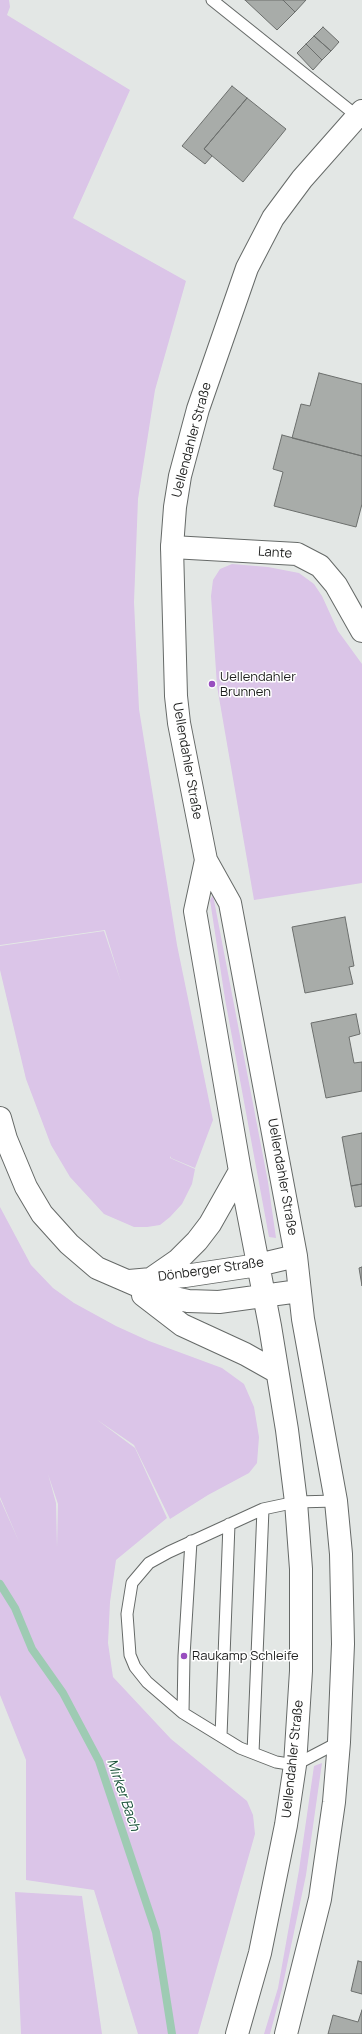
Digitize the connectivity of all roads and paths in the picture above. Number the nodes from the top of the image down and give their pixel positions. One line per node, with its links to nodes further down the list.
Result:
1 (212, 0): 2 (lane)
2 (360, 113): 3 (main road, Uellendahler Straße)
3 (172, 547): 4 (main road, Lante); 5 (main road, Uellendahler Straße)
4 (362, 631)
5 (206, 860): 7 (main road, Uellendahler Straße); 8 (main road, Uellendahler Straße)
6 (0, 1118): 11 (main road, Dönberger Straße)
7 (240, 1171): 9 (main road, Uellendahler Straße); 10 (main road)
8 (296, 1256): 9 (main road, Dönberger Straße); 12 (main road, Uellendahler Straße)
9 (258, 1265): 10 (main road, Dönberger Straße); 13 (main road, Uellendahler Straße)
10 (150, 1279): 11 (main road, Dönberger Straße)
11 (126, 1282): 13 (main road, Dönberger Straße); 14 (main road)
12 (299, 1290): 13 (main road, Dönberger Straße); 16 (main road, Uellendahler Straße)
13 (264, 1296): 14 (main road, Uellendahler Straße)
14 (277, 1372): 15 (main road, Uellendahler Straße)
15 (296, 1502): 16 (lane); 17 (lane); 24 (main road, Uellendahler Straße)
16 (336, 1502): 22 (main road, Uellendahler Straße)
17 (263, 1509): 18 (lane); 23 (lane)
18 (229, 1524): 19 (lane); 21 (lane)
19 (191, 1541): 20 (lane); 20 (lane)
20 (183, 1713): 21 (lane)
21 (220, 1736): 23 (lane)
22 (339, 1742): 24 (lane); 26 (main road, Uellendahler Straße)
23 (253, 1753): 24 (lane)
24 (295, 1765): 25 (main road, Uellendahler Straße)
25 (237, 2034)
26 (286, 2034)

